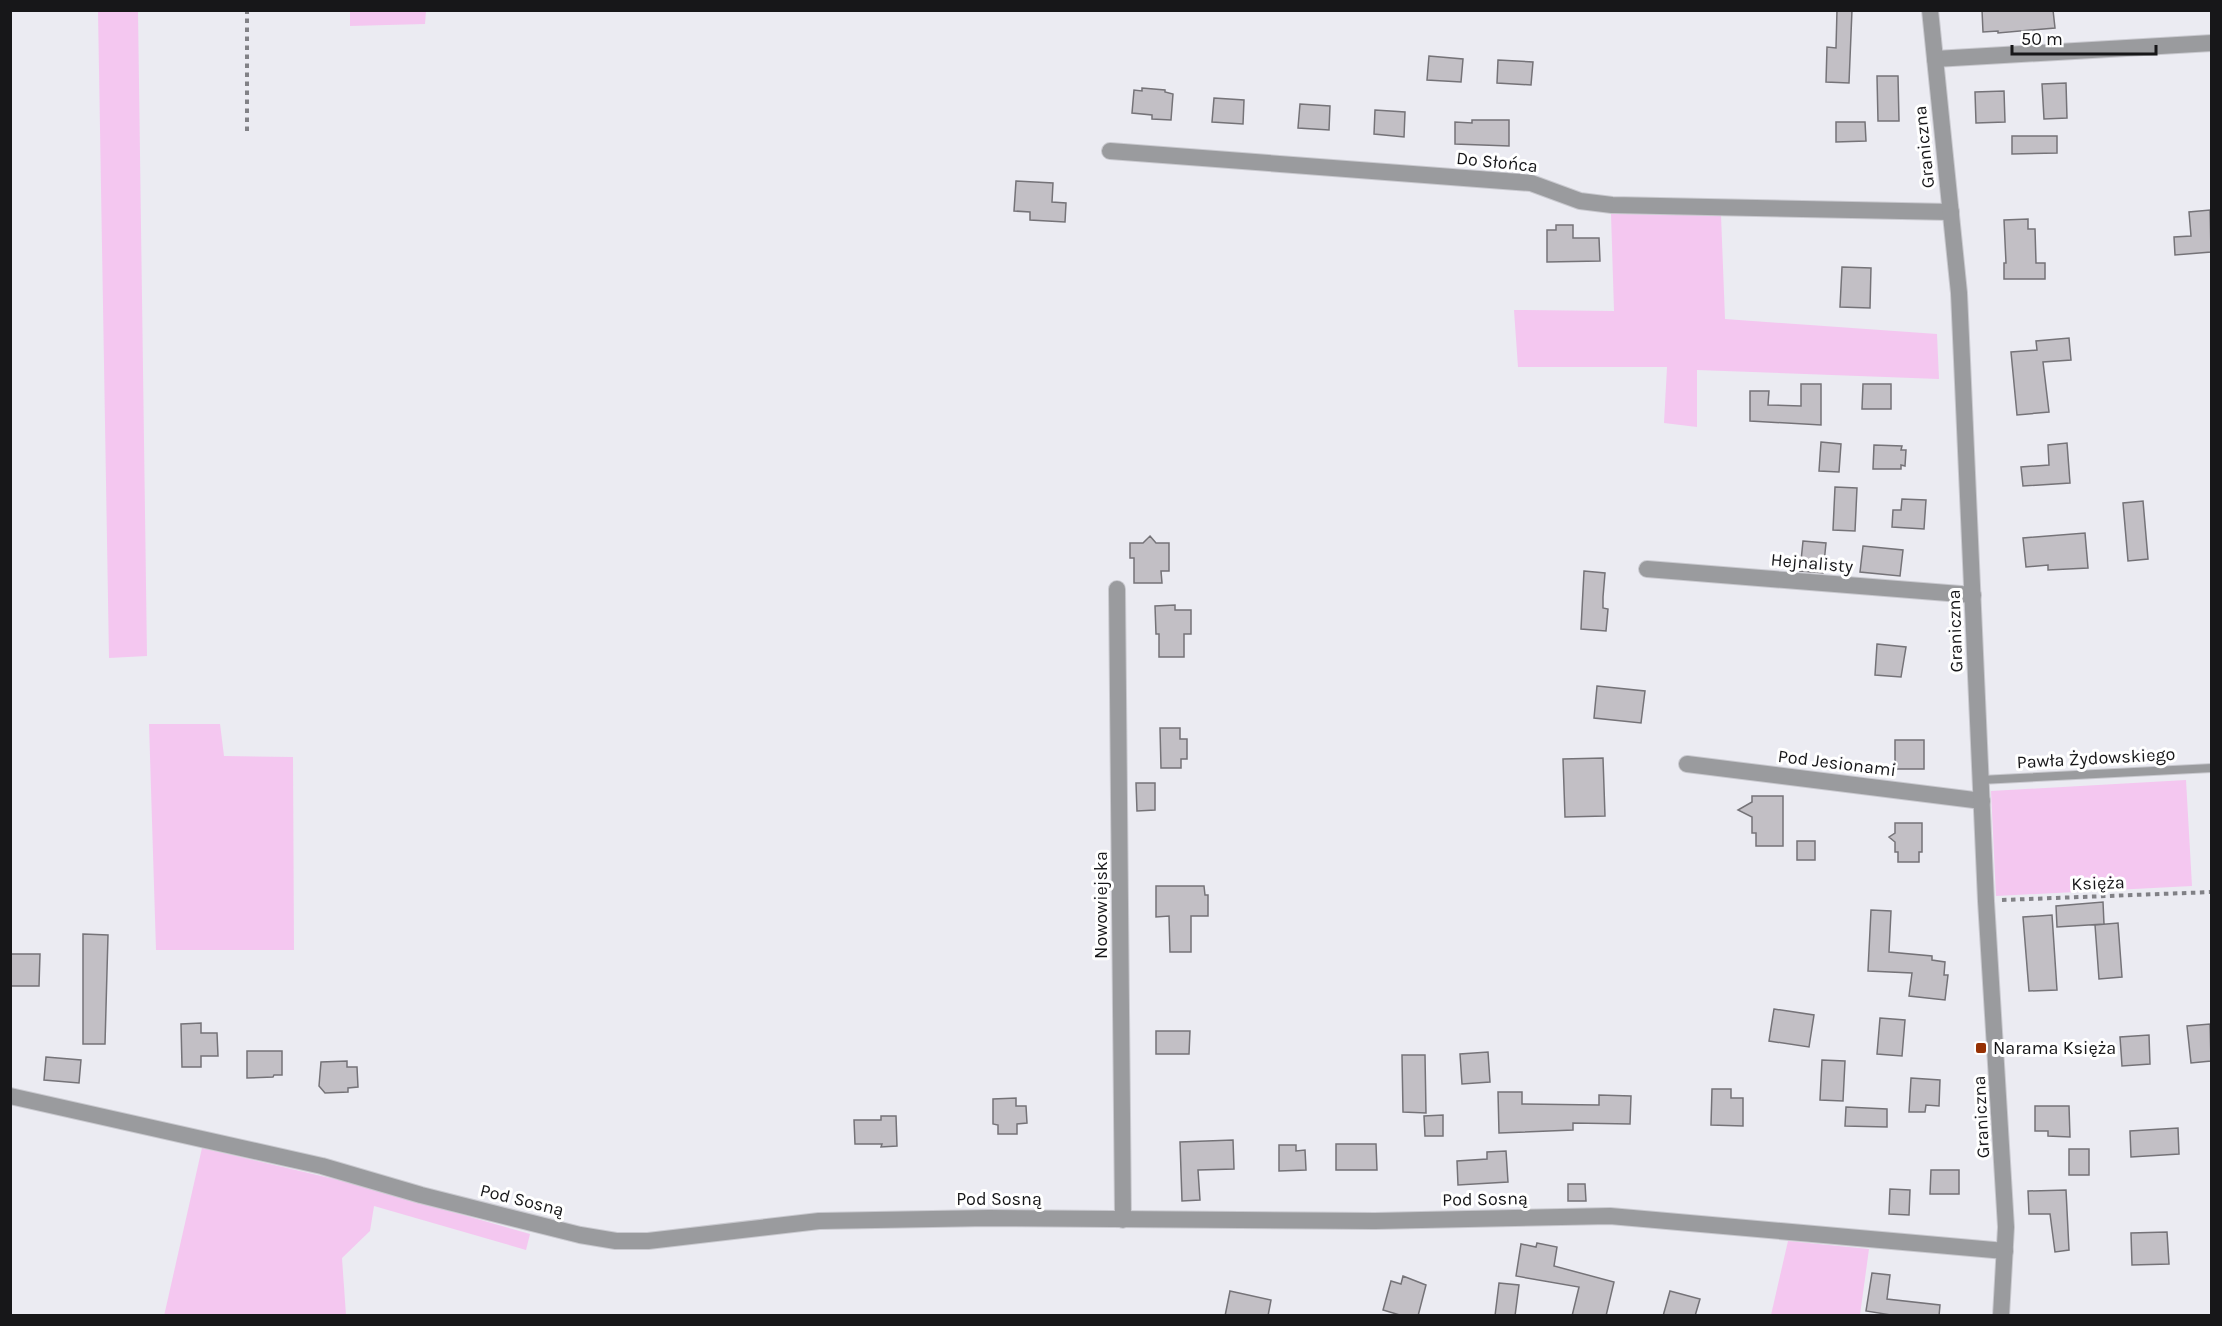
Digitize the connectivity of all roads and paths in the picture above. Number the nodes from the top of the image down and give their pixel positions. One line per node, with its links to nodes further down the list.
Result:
1 (248, 10): 5 (path)
2 (1930, 10): 4 (street, Graniczna)
3 (2211, 44): 4 (street)
4 (1935, 59): 7 (street, Graniczna)
5 (247, 131)
6 (1110, 151): 7 (street, Do Słońca)
7 (1951, 212): 10 (street, Graniczna)
8 (1647, 569): 10 (street, Hejnalisty)
9 (1118, 590): 18 (street, Nowowiejska)
10 (1973, 595): 13 (street, Graniczna)
11 (1687, 764): 14 (street, Pod Jesionami)
12 (2211, 768): 13 (lane, Pawła Żydowskiego)
13 (1981, 780): 14 (street, Graniczna)
14 (1982, 801): 16 (street, Graniczna)
15 (2211, 892): 16 (path, Księża)
16 (1986, 901): 19 (street, Graniczna)
17 (10, 1096): 18 (street, Pod Sosną)
18 (1123, 1220): 19 (street, Pod Sosną)
19 (2005, 1251): 20 (street, Graniczna)
20 (2001, 1316)

